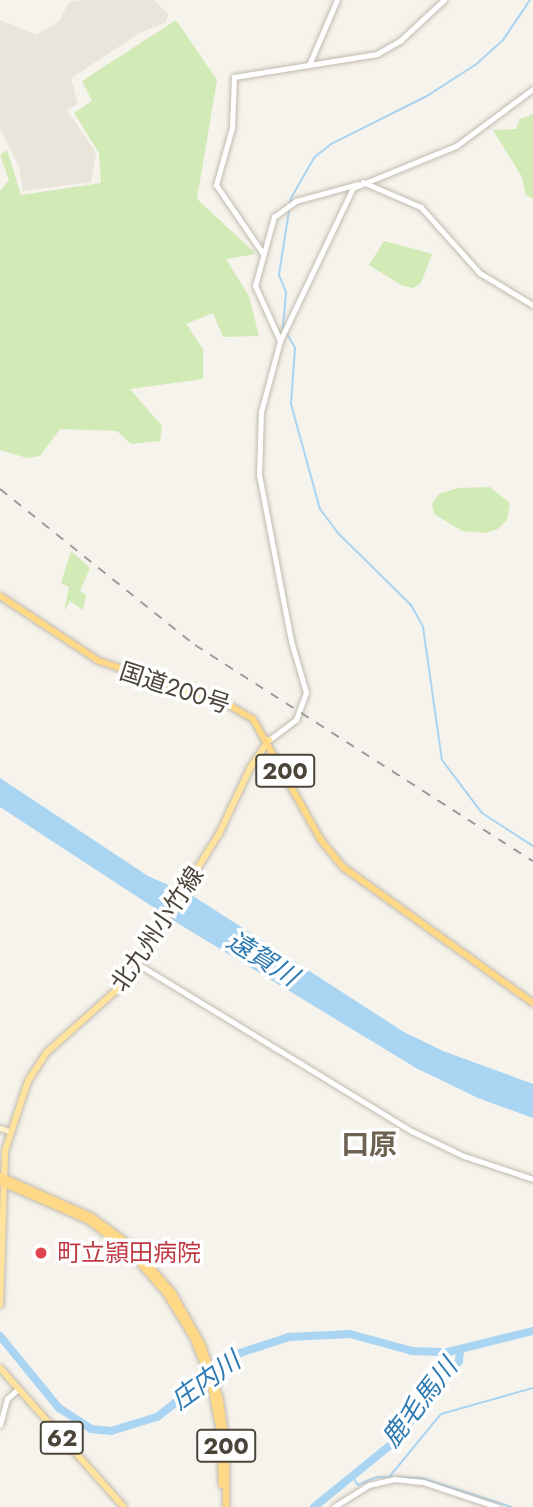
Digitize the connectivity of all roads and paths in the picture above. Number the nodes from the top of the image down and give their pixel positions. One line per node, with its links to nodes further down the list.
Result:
1 (337, 0): 3 (street)
2 (444, 0): 3 (street)
3 (309, 65): 6 (street)
4 (533, 89): 5 (street)
5 (360, 183): 6 (street); 7 (street); 8 (street)
6 (263, 254): 8 (street)
7 (532, 303)
8 (280, 341): 10 (street)
9 (0, 596): 10 (highway, 国道200号 / 200)
10 (269, 740): 11 (main road, 北九州小竹線); 12 (highway, 国道200号 / 200)
11 (139, 962): 14 (main road, 北九州小竹線); 16 (street)
12 (533, 1003)
13 (0, 1128): 14 (main road)
14 (9, 1131): 15 (main road, 北九州小竹線)
15 (2, 1179): 17 (main road, 北九州小竹線); 22 (highway, 200)
16 (533, 1179)
17 (0, 1305)
18 (0, 1368): 19 (main road, 62)
19 (17, 1390): 20 (street); 21 (main road, 62)
20 (0, 1425)
21 (124, 1507)
22 (224, 1507)
23 (334, 1507): 24 (street)
24 (498, 1507)

